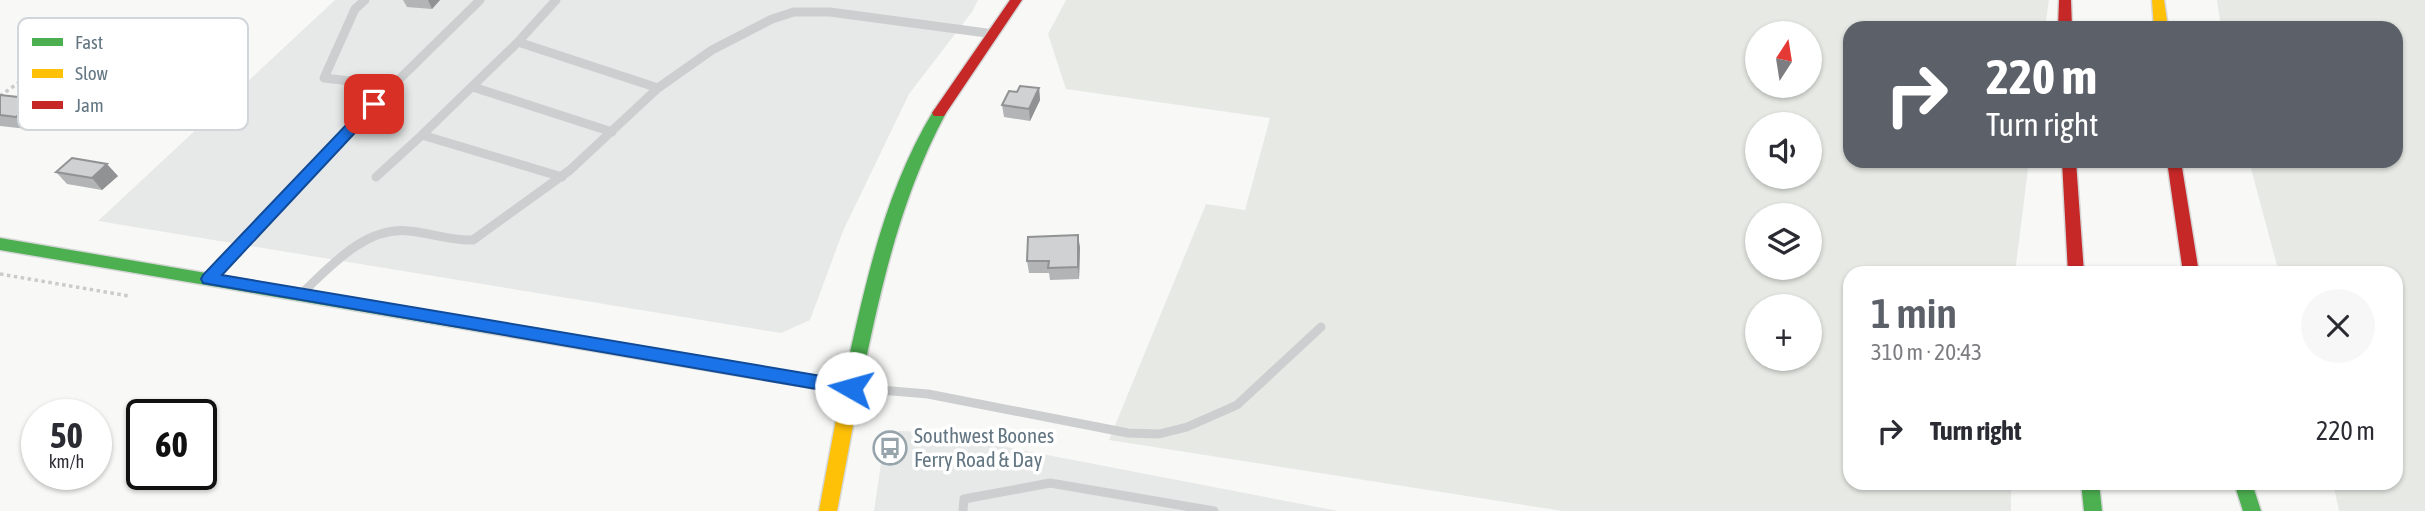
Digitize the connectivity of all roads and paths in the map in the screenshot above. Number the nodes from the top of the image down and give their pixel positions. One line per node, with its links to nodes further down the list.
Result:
1 (365, 0): 12 (lane)
2 (480, 0): 12 (lane)
3 (556, 0): 10 (lane)
4 (1016, 0): 9 (main road)
5 (2065, 0): 7 (main road)
6 (2158, 0): 8 (main road)
7 (2065, 21)
8 (2160, 21)
9 (994, 34): 14 (lane); 30 (main road)
10 (518, 42): 13 (lane); 14 (lane)
11 (18, 83): 15 (path)
12 (394, 86): 26 (lane)
13 (473, 86): 16 (lane); 17 (lane)
14 (658, 88): 16 (lane)
15 (0, 96)
16 (612, 132): 21 (lane)
17 (422, 135): 20 (lane); 21 (lane)
18 (2069, 168): 23 (main road)
19 (2175, 168): 24 (main road)
20 (376, 177)
21 (562, 177): 27 (lane)
22 (0, 244): 26 (main road)
23 (2076, 266)
24 (2190, 266)
25 (0, 274): 28 (path)
26 (209, 279): 27 (main road)
27 (300, 295): 30 (main road)
28 (129, 296)
29 (1321, 327): 30 (lane)
30 (851, 388): 33 (main road)
31 (2091, 490): 36 (main road)
32 (2236, 490): 37 (main road)
33 (828, 511)
34 (963, 511): 35 (lane)
35 (1214, 511)
36 (2093, 511)
37 (2252, 511)

